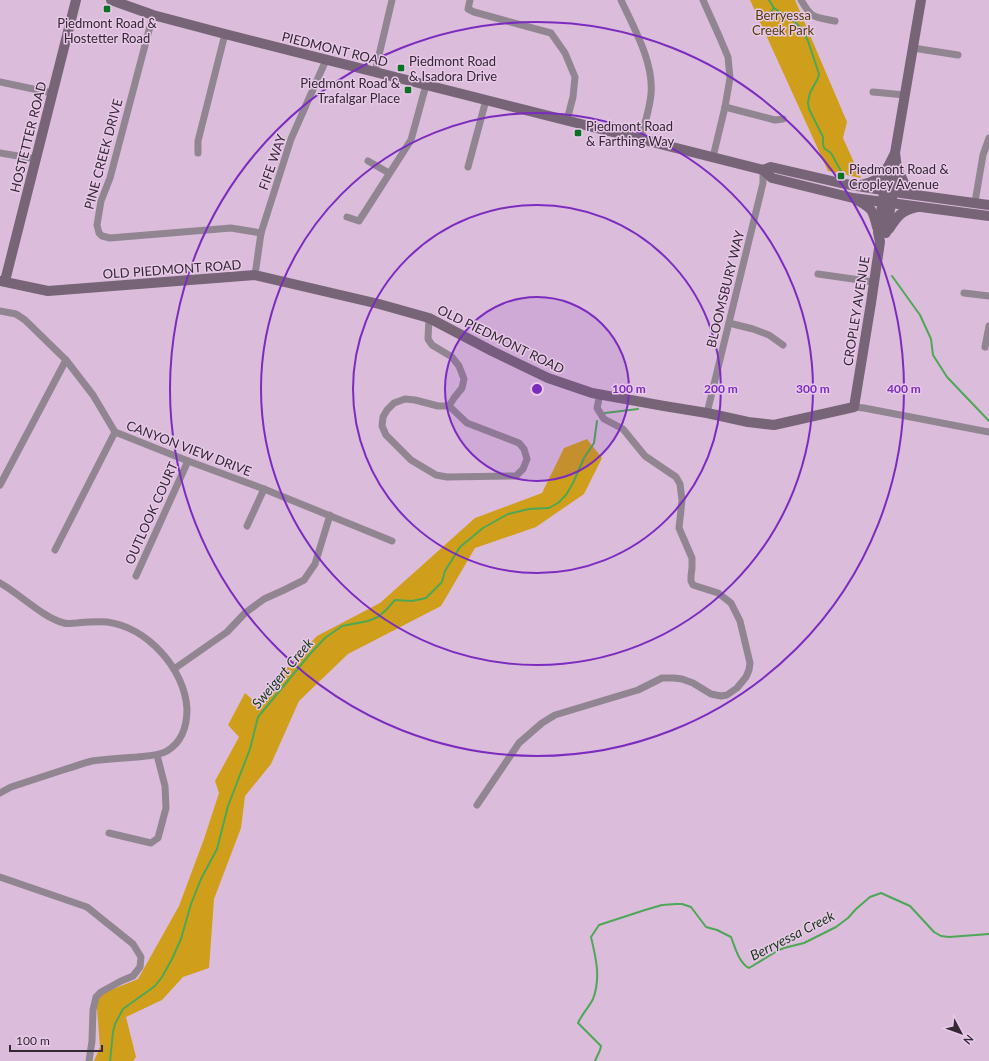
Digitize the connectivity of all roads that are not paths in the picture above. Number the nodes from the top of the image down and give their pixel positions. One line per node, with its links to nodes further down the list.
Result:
1 (76, 0): 19 (street, HOSTETTER ROAD)
2 (111, 0): 9 (street, PIEDMONT ROAD)
3 (392, 0): 15 (street)
4 (470, 0): 24 (street)
5 (621, 0): 26 (street)
6 (703, 0): 22 (street)
7 (801, 0): 10 (street)
8 (921, 0): 12 (street, CROPLEY AVENUE)
9 (153, 15): 11 (street, PIEDMONT ROAD); 46 (street, PINE CREEK DRIVE)
10 (835, 21)
11 (225, 34): 14 (street, PIEDMONT ROAD); 28 (street)
12 (913, 48): 13 (street); 20 (street, CROPLEY AVENUE)
13 (958, 56)
14 (326, 60): 15 (street, PIEDMONT ROAD); 46 (street, FIFE WAY)
15 (375, 72): 17 (street, PIEDMONT ROAD)
16 (0, 82): 19 (street)
17 (426, 85): 21 (street, PIEDMONT ROAD); 35 (street)
18 (873, 92): 20 (street)
19 (52, 93): 30 (street, HOSTETTER ROAD)
20 (905, 95): 33 (street, CROPLEY AVENUE)
21 (486, 100): 24 (street, PIEDMONT ROAD); 32 (street)
22 (725, 107): 23 (street); 29 (street)
23 (783, 119)
24 (567, 120): 26 (street, PIEDMONT ROAD)
25 (989, 138): 41 (street)
26 (641, 139): 29 (street, PIEDMONT ROAD)
27 (0, 153): 30 (street)
28 (198, 153)
29 (712, 157): 34 (street, PIEDMONT ROAD)
30 (36, 159): 50 (street, HOSTETTER ROAD)
31 (368, 161): 35 (street)
32 (468, 167)
33 (893, 168): 36 (street); 37 (street, CROPLEY AVENUE); 38 (street)
34 (763, 170): 36 (street, PIEDMONT ROAD); 39 (street, PIEDMONT ROAD); 56 (street, BLOOMSBURY WAY)
35 (389, 174): 44 (street)
36 (857, 186): 37 (street, PIEDMONT ROAD)
37 (889, 191): 38 (street, PIEDMONT ROAD); 40 (street, CROPLEY AVENUE)
38 (920, 196): 41 (street, PIEDMONT ROAD)
39 (853, 198): 40 (street, PIEDMONT ROAD); 47 (street)
40 (887, 202): 43 (street, PIEDMONT ROAD); 47 (street, CROPLEY AVENUE)
41 (975, 202): 42 (street, PIEDMONT ROAD)
42 (989, 204)
43 (920, 206): 45 (street, PIEDMONT ROAD); 47 (street)
44 (347, 216)
45 (989, 216)
46 (261, 233): 49 (street, FIFE WAY)
47 (881, 236): 51 (street, CROPLEY AVENUE)
48 (818, 274): 51 (street)
49 (255, 276): 50 (street, OLD PIEDMONT ROAD); 55 (street, OLD PIEDMONT ROAD)
50 (3, 281)
51 (874, 282): 63 (street, CROPLEY AVENUE)
52 (964, 293): 53 (street)
53 (989, 296)
54 (0, 311): 60 (street, CANYON VIEW DRIVE)
55 (430, 318): 61 (street, OLD PIEDMONT ROAD); 62 (street)
56 (729, 323): 58 (street); 64 (street, BLOOMSBURY WAY)
57 (989, 326): 59 (street)
58 (783, 345)
59 (985, 347)
60 (66, 360): 65 (street, CANYON VIEW DRIVE); 68 (street)
61 (600, 394): 64 (street, OLD PIEDMONT ROAD); 79 (street)
62 (449, 406): 62 (street)
63 (854, 407): 64 (street, OLD PIEDMONT ROAD); 66 (street, OLD PIEDMONT ROAD)
64 (707, 413)
65 (115, 432): 67 (street, CANYON VIEW DRIVE); 73 (street)
66 (989, 432)
67 (188, 461): 69 (street, CANYON VIEW DRIVE); 74 (street, OUTLOOK COURT)
68 (0, 485)
69 (264, 489): 70 (street, CANYON VIEW DRIVE); 71 (street)
70 (330, 515): 72 (street, CANYON VIEW DRIVE); 76 (street)
71 (247, 526)
72 (392, 541)
73 (55, 550)
74 (136, 576)
75 (0, 583): 76 (street)
76 (174, 669): 77 (street)
77 (157, 755): 78 (street); 80 (street)
78 (0, 793)
79 (477, 805)
80 (109, 833)
81 (0, 877): 82 (street)
82 (89, 1061)

